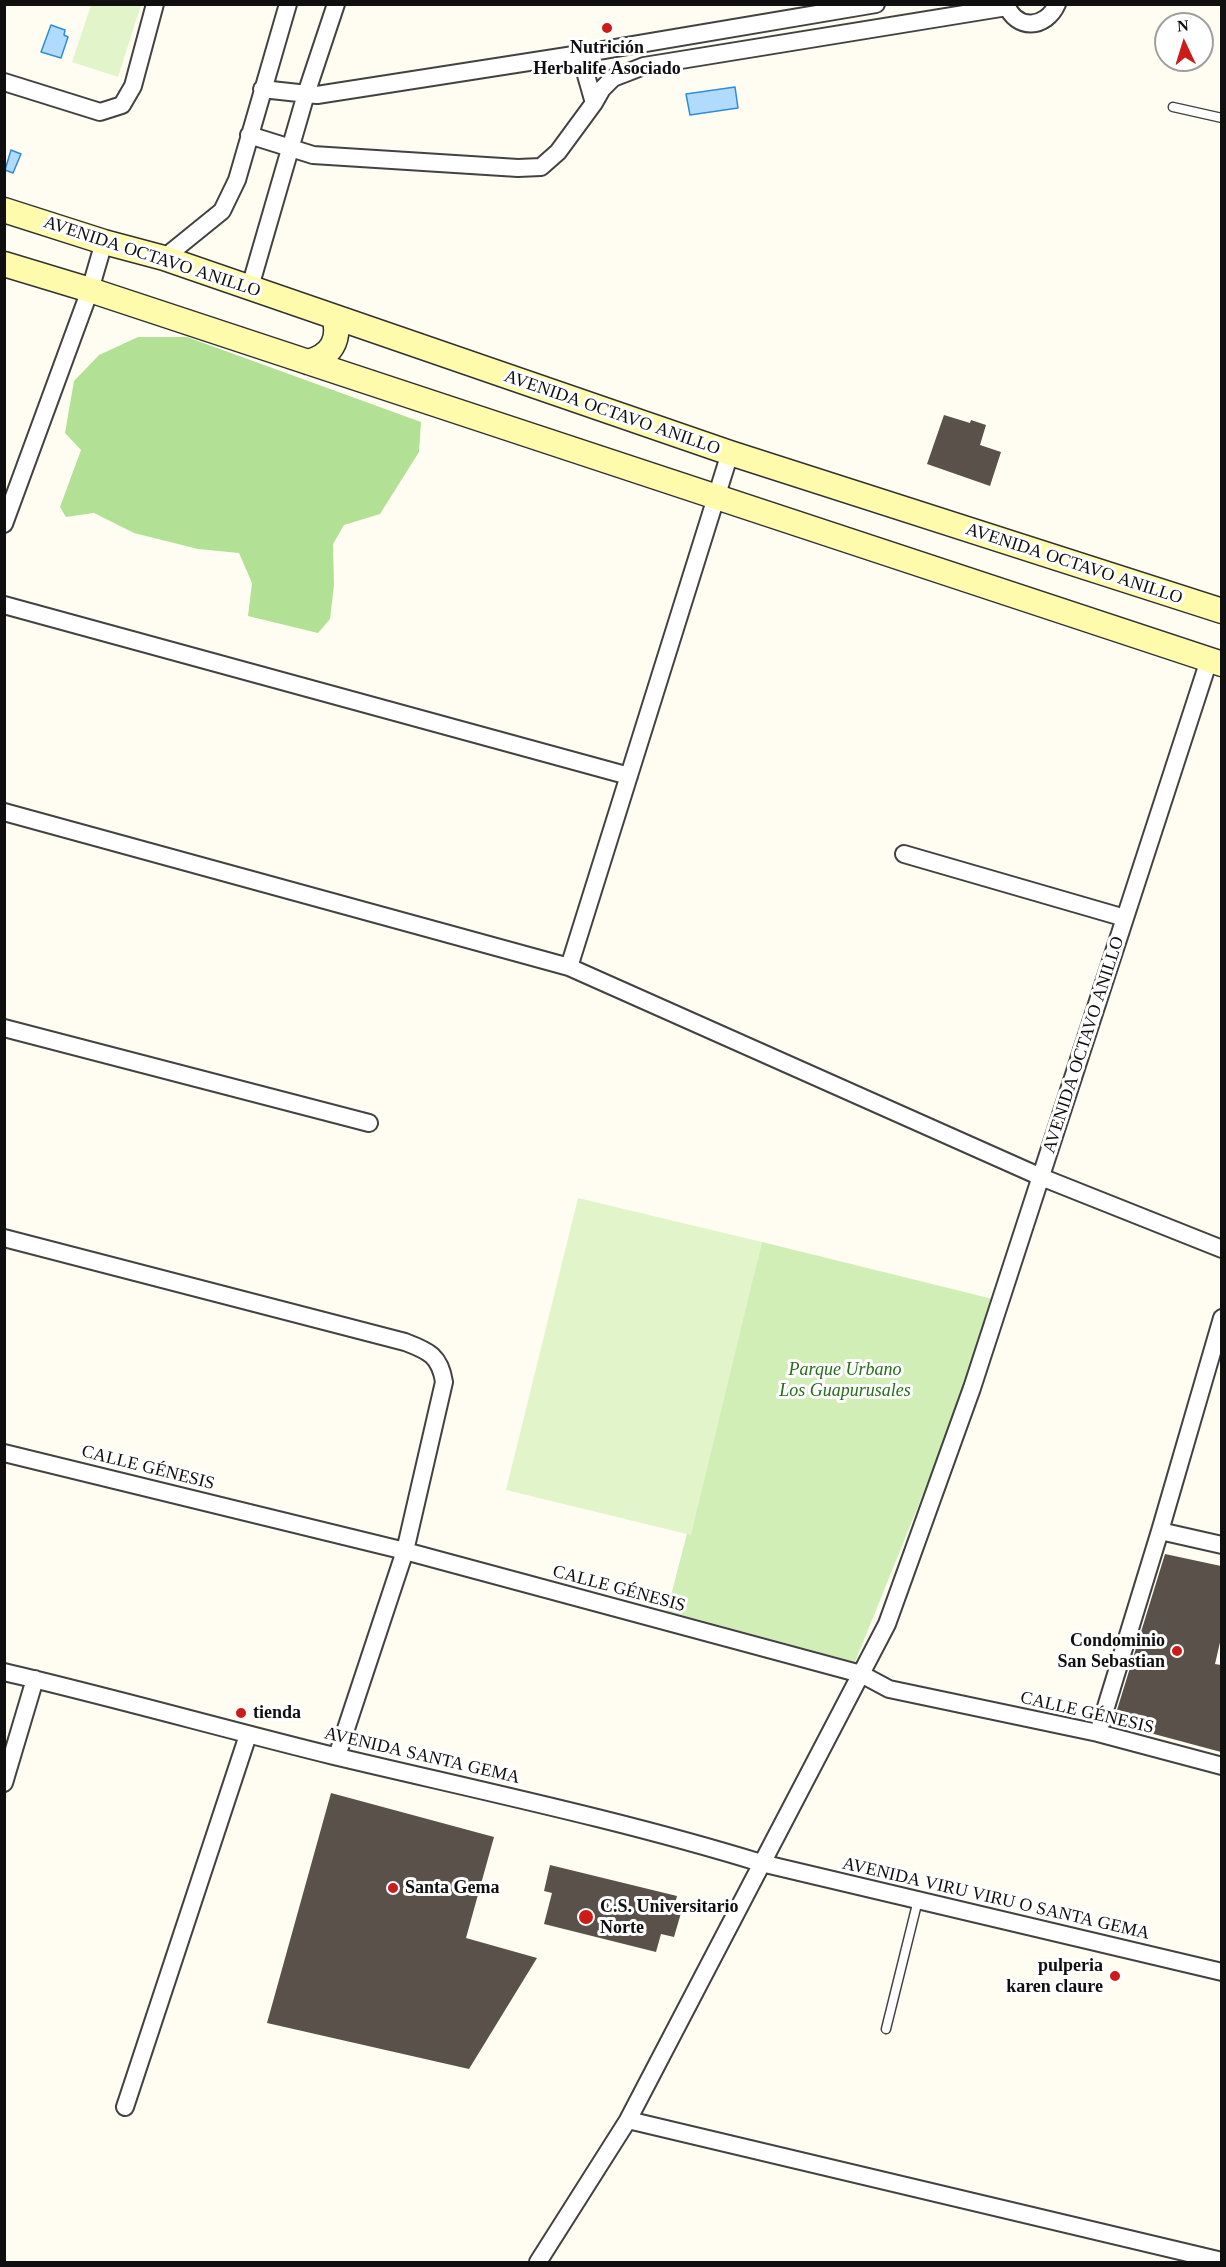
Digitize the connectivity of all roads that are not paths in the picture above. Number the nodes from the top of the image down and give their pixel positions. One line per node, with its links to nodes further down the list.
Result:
1 (155, 4): 8 (street)
2 (288, 4): 9 (street)
3 (336, 4): 10 (street)
4 (876, 4): 7 (street)
5 (1057, 4): 6 (street)
6 (1007, 6): 11 (street)
7 (580, 54): 10 (street); 11 (street)
8 (4, 82)
9 (262, 89): 10 (street); 14 (street)
10 (306, 94): 15 (street)
11 (594, 103): 15 (street)
12 (1173, 107): 13 (lane)
13 (1221, 118)
14 (249, 135): 15 (street); 18 (street)
15 (291, 148): 20 (street)
16 (4, 210): 17 (street, AVENIDA OCTAVO ANILLO)
17 (104, 242): 18 (street, AVENIDA OCTAVO ANILLO); 21 (street)
18 (164, 258): 20 (street, AVENIDA OCTAVO ANILLO)
19 (4, 264): 21 (street, AVENIDA OCTAVO ANILLO)
20 (250, 287): 22 (street, AVENIDA OCTAVO ANILLO)
21 (90, 290): 23 (street, AVENIDA OCTAVO ANILLO); 26 (street)
22 (334, 317): 23 (street); 24 (street, AVENIDA OCTAVO ANILLO)
23 (308, 362): 25 (street, AVENIDA OCTAVO ANILLO)
24 (730, 453): 25 (street); 28 (street, AVENIDA OCTAVO ANILLO)
25 (715, 496): 29 (street, AVENIDA OCTAVO ANILLO); 30 (street)
26 (4, 525)
27 (4, 604): 30 (street)
28 (1221, 611)
29 (1215, 662): 33 (street, AVENIDA OCTAVO ANILLO)
30 (630, 776): 34 (street)
31 (4, 812): 34 (street)
32 (904, 854): 33 (street)
33 (1125, 918): 37 (street, AVENIDA OCTAVO ANILLO)
34 (569, 967): 37 (street)
35 (4, 1028): 36 (street)
36 (369, 1123)
37 (1041, 1177): 39 (street, AVENIDA OCTAVO ANILLO); 46 (street)
38 (4, 1238): 44 (street)
39 (1221, 1249)
40 (1221, 1318): 42 (street)
41 (4, 1453): 44 (street, CALLE GÉNESIS)
42 (1160, 1531): 43 (street); 48 (street)
43 (1221, 1545)
44 (405, 1551): 46 (street, CALLE GÉNESIS); 50 (street)
45 (4, 1672): 47 (street, AVENIDA SANTA GEMA)
46 (861, 1674): 48 (street, CALLE GÉNESIS); 53 (street)
47 (35, 1679): 49 (street, AVENIDA SANTA GEMA); 52 (street)
48 (1098, 1733): 51 (street, CALLE GÉNESIS)
49 (248, 1735): 50 (street, AVENIDA SANTA GEMA); 57 (street)
50 (336, 1756): 53 (street, AVENIDA SANTA GEMA)
51 (1221, 1766)
52 (4, 1783)
53 (761, 1863): 54 (street, AVENIDA VIRU VIRU O SANTA GEMA); 58 (street)
54 (918, 1900): 55 (street, AVENIDA VIRU VIRU O SANTA GEMA); 56 (lane)
55 (1221, 1972)
56 (886, 2029)
57 (125, 2106)
58 (628, 2120): 59 (street); 60 (street)
59 (1221, 2261)
60 (538, 2262)

